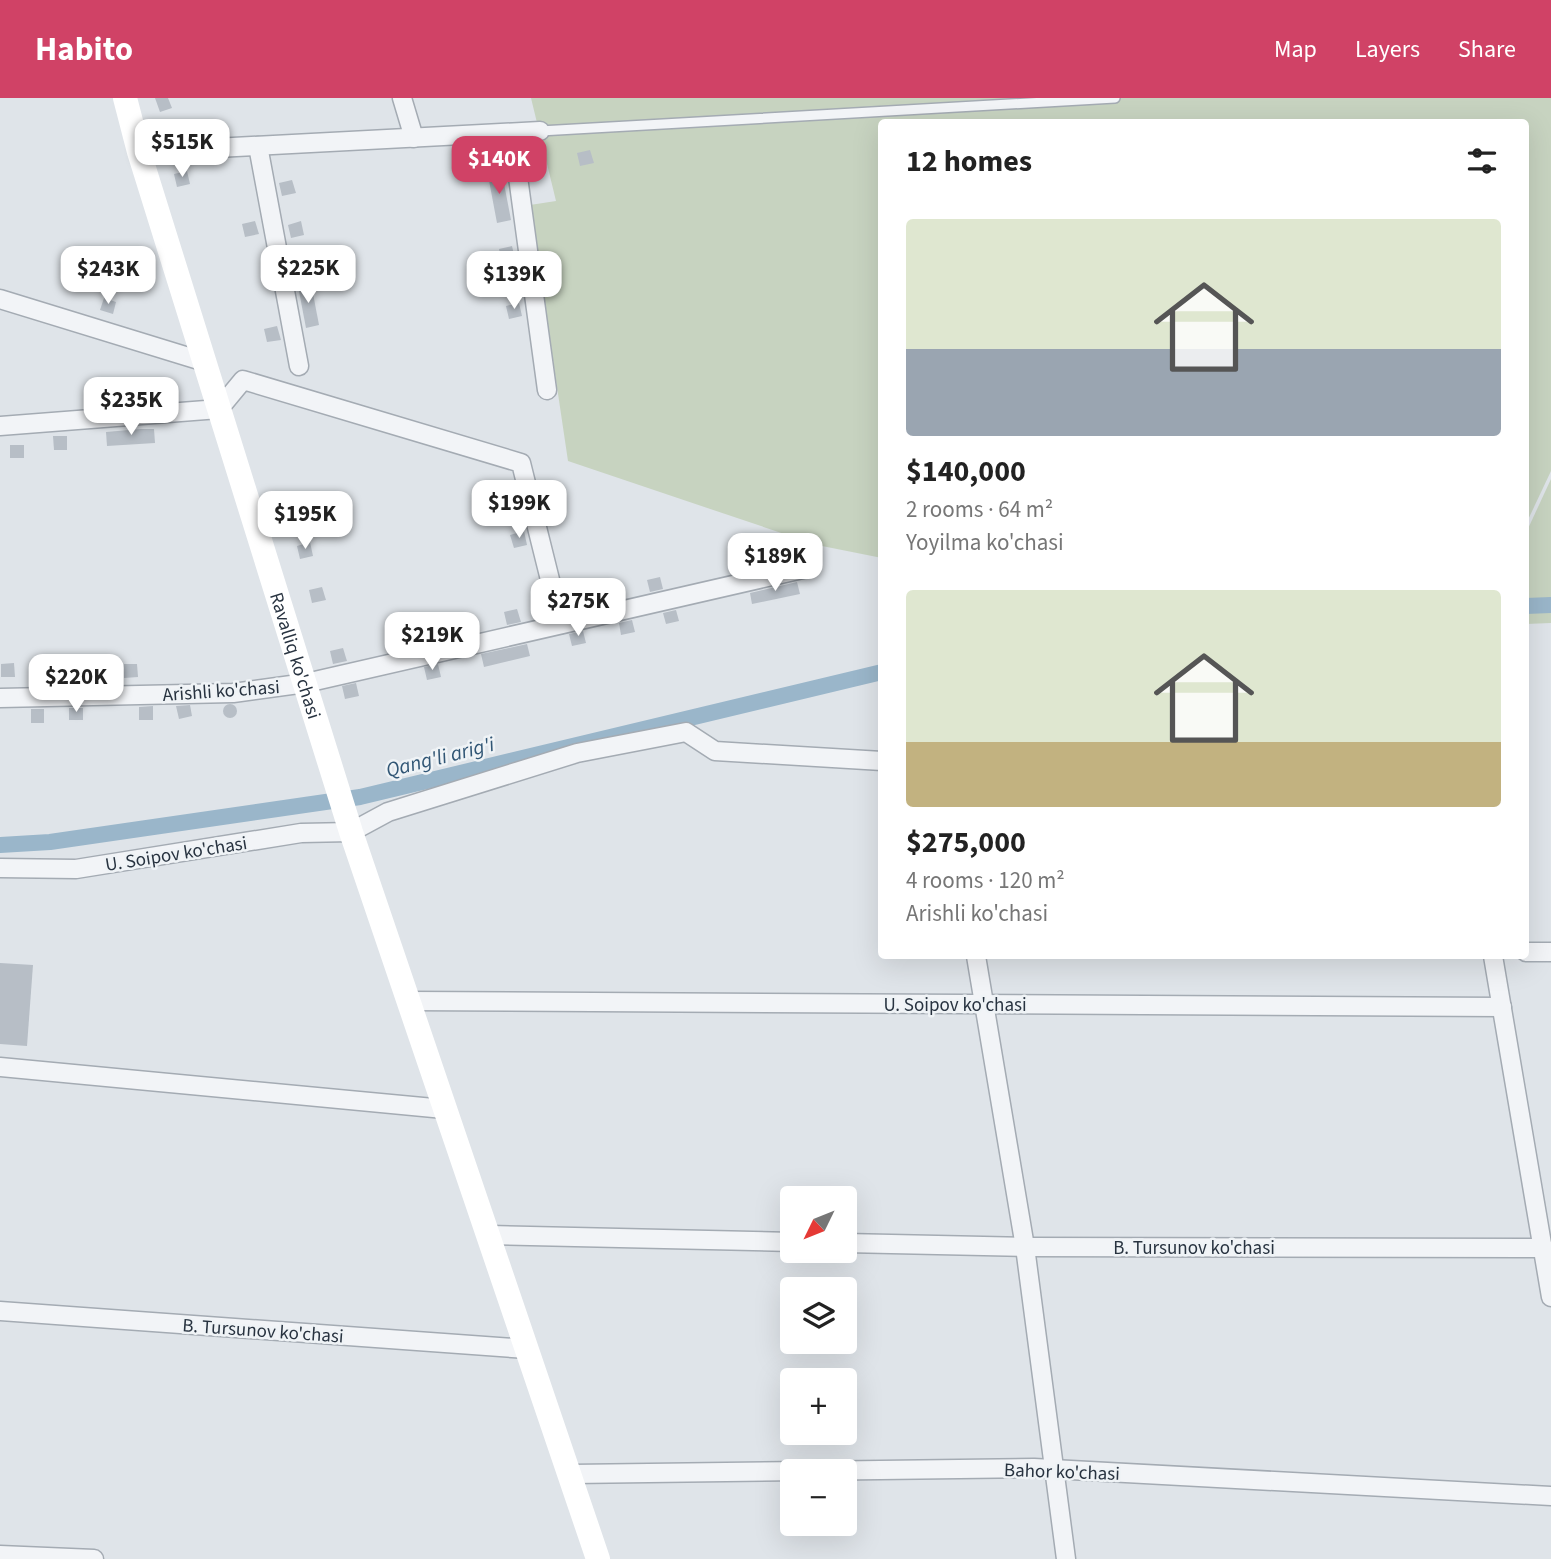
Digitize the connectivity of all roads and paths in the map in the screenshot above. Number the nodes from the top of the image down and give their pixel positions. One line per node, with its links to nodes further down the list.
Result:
1 (125, 98): 8 (street, Ravalliq ko'chasi)
2 (402, 98): 6 (street)
3 (1115, 98): 4 (lane)
4 (540, 131): 5 (street)
5 (512, 133): 6 (street); 12 (street)
6 (414, 138): 7 (street)
7 (258, 146): 8 (street); 11 (street)
8 (139, 152): 10 (street, Ravalliq ko'chasi)
9 (0, 299): 10 (street)
10 (205, 362): 13 (street, Ravalliq ko'chasi)
11 (299, 366)
12 (547, 390)
13 (219, 409): 14 (street); 16 (street); 17 (street, Ravalliq ko'chasi)
14 (0, 426)
15 (807, 568): 16 (street, Arishli ko'chasi)
16 (561, 625): 17 (street, Arishli ko'chasi)
17 (306, 683): 18 (street, Arishli ko'chasi); 20 (street, Ravalliq ko'chasi)
18 (0, 698)
19 (878, 761): 20 (street)
20 (350, 828): 21 (street, U. Soipov ko'chasi); 26 (street, Ravalliq ko'chasi)
21 (0, 868)
22 (1529, 951): 23 (street)
23 (1551, 952)
24 (976, 959): 27 (street)
25 (1494, 959): 28 (street)
26 (408, 1002): 27 (street, U. Soipov ko'chasi); 30 (street, Ravalliq ko'chasi)
27 (982, 1004): 28 (street, U. Soipov ko'chasi); 35 (street)
28 (1502, 1007): 31 (street)
29 (0, 1067): 30 (street)
30 (444, 1109): 32 (street, Ravalliq ko'chasi)
31 (1543, 1194): 36 (street)
32 (490, 1235): 33 (street); 39 (street, Ravalliq ko'chasi)
33 (780, 1242)
34 (858, 1243): 35 (street, B. Tursunov ko'chasi)
35 (1025, 1247): 36 (street, B. Tursunov ko'chasi); 40 (street)
36 (1544, 1248): 37 (street)
37 (1551, 1297)
38 (0, 1311): 39 (street, B. Tursunov ko'chasi)
39 (527, 1349): 41 (street, Ravalliq ko'chasi)
40 (1053, 1469): 41 (street, Bahor ko'chasi); 42 (street, Bahor ko'chasi); 46 (street)
41 (572, 1474): 45 (street, Ravalliq ko'chasi)
42 (1551, 1496)
43 (0, 1555): 44 (street)
44 (94, 1559)
45 (598, 1559)
46 (1066, 1559)

